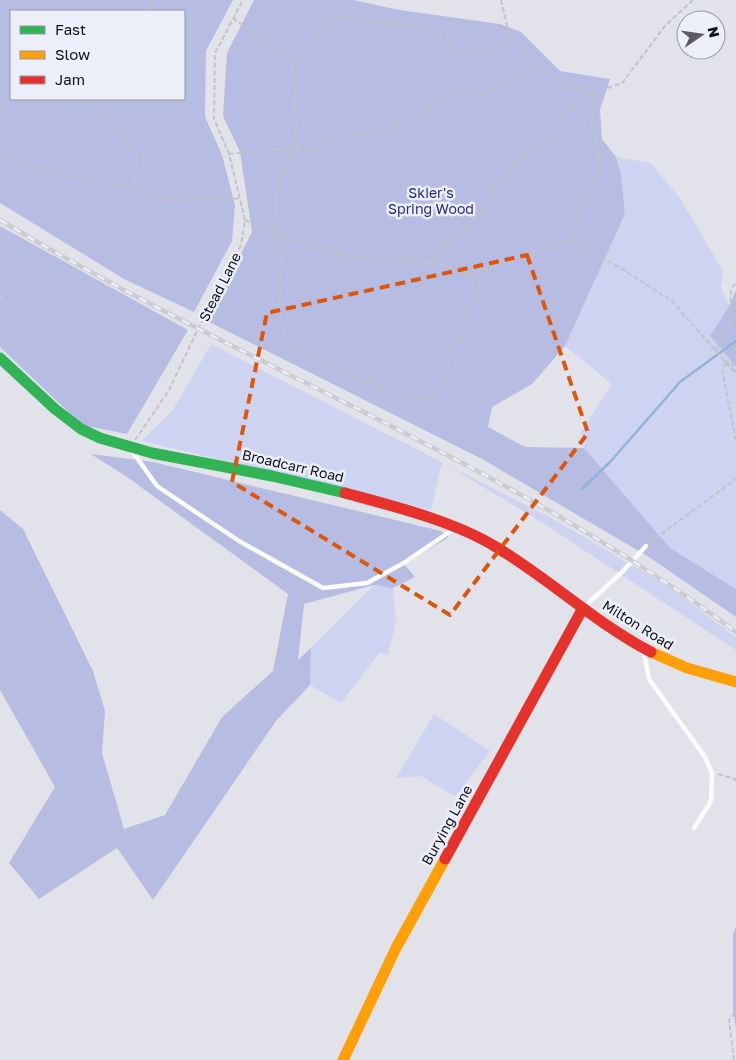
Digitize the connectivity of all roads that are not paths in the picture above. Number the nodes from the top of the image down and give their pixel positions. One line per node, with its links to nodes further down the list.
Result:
1 (0, 358): 2 (street, Broadcarr Road)
2 (130, 448): 3 (street, Broadcarr Road); 3 (lane)
3 (456, 527): 5 (street, Broadcarr Road)
4 (646, 546): 5 (lane)
5 (583, 608): 6 (street, Milton Road); 9 (street, Burying Lane)
6 (643, 648): 7 (street, Milton Road); 8 (lane)
7 (736, 682)
8 (694, 828)
9 (343, 1060)

